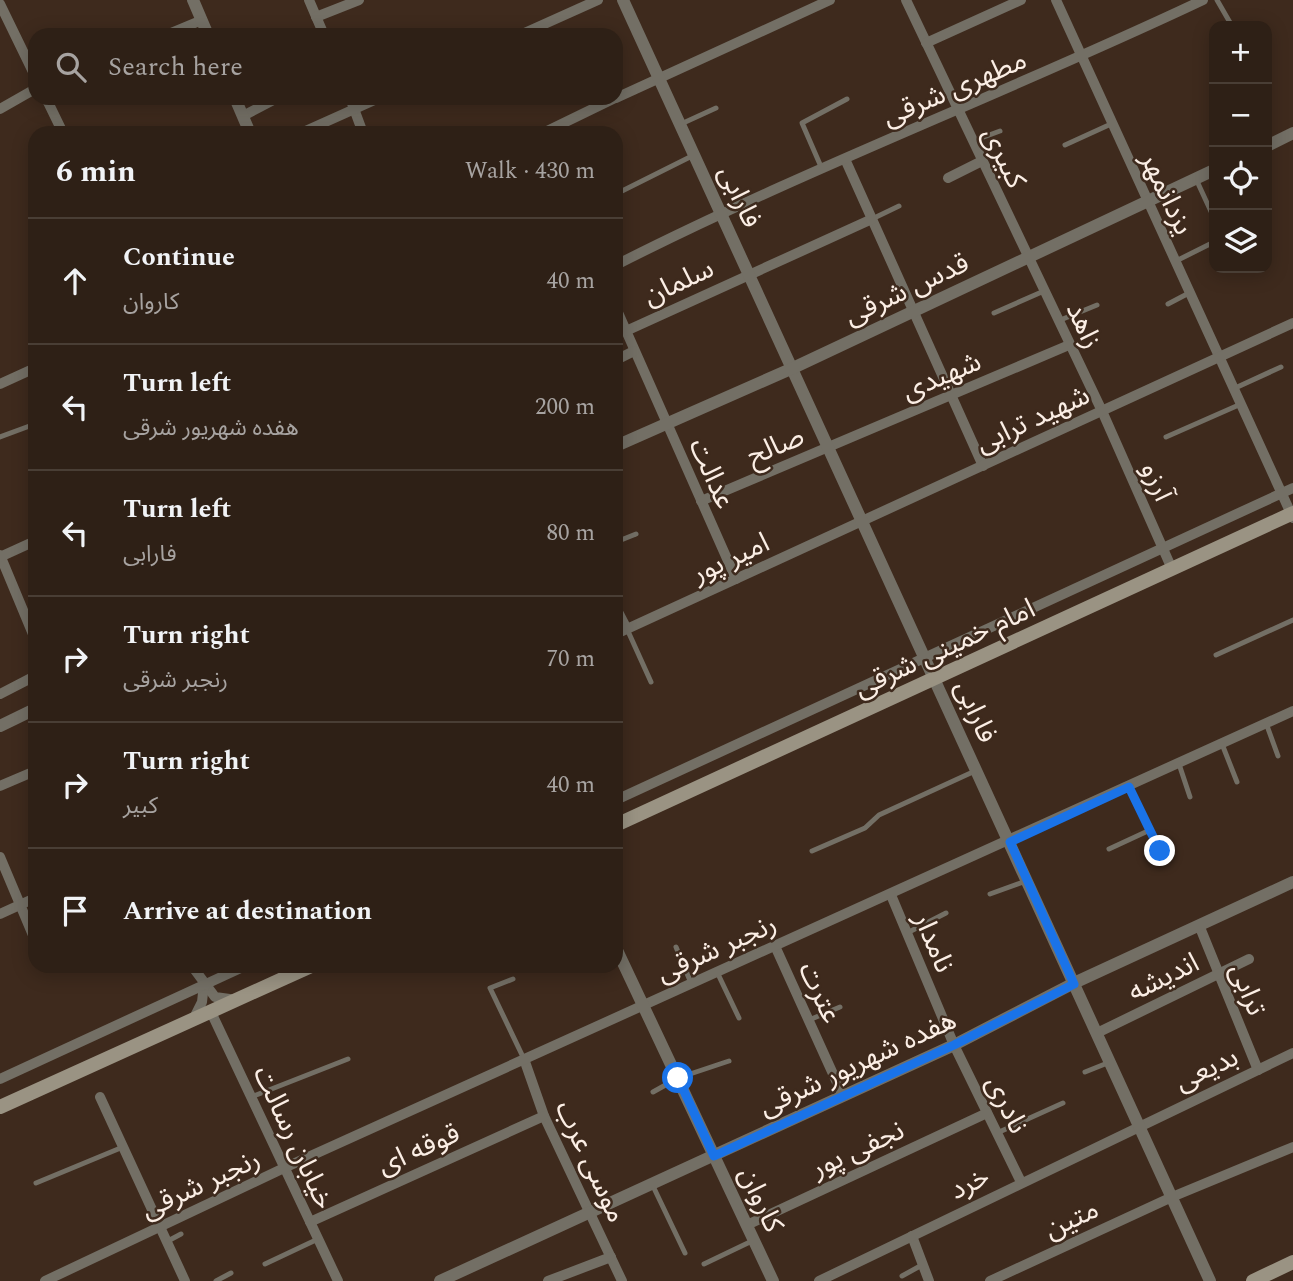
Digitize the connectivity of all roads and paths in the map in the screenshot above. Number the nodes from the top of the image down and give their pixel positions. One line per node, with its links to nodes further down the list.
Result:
1 (193, 0): 14 (street)
2 (309, 0): 13 (street)
3 (359, 0): 13 (street)
4 (598, 0): 19 (street)
5 (623, 0): 23 (street, فارابی)
6 (830, 0): 23 (street)
7 (906, 0): 20 (street, کبیری)
8 (1021, 0): 20 (street)
9 (1056, 0): 21 (street, یزدانمهر)
10 (1203, 0): 21 (street, مطهری شرقی)
11 (1217, 0): 15 (lane)
12 (0, 4): 22 (street)
13 (316, 17): 18 (street)
14 (202, 20): 16 (street); 17 (street)
15 (1229, 21)
16 (183, 28)
17 (205, 28)
18 (321, 28)
19 (536, 28)
20 (926, 43): 36 (street, کبیری)
21 (1082, 58): 36 (street, مطهری شرقی); 39 (street, یزدانمهر)
22 (28, 62)
23 (659, 77): 25 (street); 38 (street, فارابی)
24 (28, 93): 34 (street)
25 (623, 95)
26 (847, 99): 53 (lane)
27 (50, 105): 40 (street)
28 (238, 105): 37 (street)
29 (264, 105): 37 (street)
30 (353, 105): 35 (street)
31 (363, 105): 35 (street)
32 (601, 105): 44 (street)
33 (716, 108): 38 (lane)
34 (0, 109)
35 (354, 109): 42 (street); 43 (street)
36 (958, 111): 47 (street, کبیری); 51 (street, مطهری شرقی)
37 (243, 116): 41 (street)
38 (681, 124): 50 (street, فارابی)
39 (1111, 124): 49 (lane); 58 (street, یزدانمهر)
40 (60, 126)
41 (247, 126)
42 (316, 126)
43 (360, 126)
44 (557, 126)
45 (1000, 131): 47 (lane)
46 (1293, 133): 48 (street)
47 (973, 141): 52 (street, کبیری)
48 (1272, 144)
49 (1065, 145)
50 (695, 154): 57 (lane); 61 (street, فارابی)
51 (845, 159): 53 (street, مطهری شرقی); 62 (street)
52 (982, 161): 55 (street); 64 (street, کبیری)
53 (822, 169): 61 (street, مطهری شرقی)
54 (1209, 172): 56 (street, قدس شرقی)
55 (948, 178)
56 (1196, 179): 58 (street, قدس شرقی); 60 (lane)
57 (623, 190)
58 (1146, 202): 64 (street, قدس شرقی); 66 (street, یزدانمهر)
59 (899, 206): 62 (lane)
60 (1210, 210)
61 (721, 212): 65 (street, مطهری شرقی); 67 (street, فارابی)
62 (872, 219): 67 (street, سلمان); 72 (street)
63 (1209, 244): 66 (lane)
64 (1029, 257): 68 (street, زاهد); 72 (street, قدس شرقی)
65 (623, 261)
66 (1174, 262): 69 (street, یزدانمهر)
67 (750, 273): 77 (street, سلمان); 82 (street, فارابی)
68 (1044, 291): 73 (lane); 74 (street, زاهد)
69 (1189, 293): 70 (lane); 81 (street, یزدانمهر)
70 (1168, 304)
71 (1097, 305): 74 (lane)
72 (914, 311): 82 (street, قدس شرقی); 87 (street)
73 (994, 313)
74 (1058, 321): 78 (street, زاهد)
75 (1293, 323): 81 (street, شهید ترابی)
76 (623, 324): 77 (street, عدالت)
77 (626, 331): 79 (street, عدالت)
78 (1069, 345): 87 (street, شهیدی); 89 (street, زاهد)
79 (634, 351): 80 (street); 90 (street, عدالت)
80 (623, 356)
81 (1219, 357): 86 (street, یزدانمهر); 89 (street, شهید ترابی)
82 (793, 368): 90 (street, قدس شرقی); 95 (street, فارابی)
83 (1281, 368): 86 (lane)
84 (28, 371): 85 (street)
85 (0, 384)
86 (1233, 389): 88 (street, یزدانمهر)
87 (951, 395): 95 (street, شهیدی); 96 (street)
88 (1241, 404): 93 (lane); 98 (street, یزدانمهر)
89 (1102, 411): 96 (street, شهید ترابی); 105 (street, آرزو)
90 (666, 424): 94 (street, قدس شرقی); 99 (street, عدالت)
91 (28, 427): 92 (lane)
92 (0, 437)
93 (1166, 437)
94 (623, 443)
95 (829, 446): 99 (street, صالح); 101 (street, فارابی)
96 (983, 466): 101 (street, شهید ترابی)
97 (1293, 488): 98 (street)
98 (1282, 494): 100 (street, یزدانمهر); 105 (street)
99 (701, 502): 108 (street, عدالت)
100 (1292, 515): 107 (main road, امام خمینی شرقی)
101 (864, 521): 108 (street, امیر پور); 115 (street, فارابی)
102 (636, 534): 103 (lane)
103 (623, 539)
104 (28, 544): 106 (street)
105 (1163, 549): 107 (street, آرزو); 115 (street)
106 (0, 556): 111 (street)
107 (1172, 569): 116 (main road, امام خمینی شرقی)
108 (736, 579): 112 (street, امیر پور)
109 (1293, 620): 114 (lane)
110 (623, 621): 112 (street)
111 (28, 622)
112 (627, 629): 113 (street, امیر پور); 118 (lane)
113 (623, 631)
114 (1216, 655)
115 (926, 659): 116 (street, فارابی); 132 (street)
116 (935, 678): 127 (street, فارابی); 134 (main road, امام خمینی شرقی)
117 (28, 680): 119 (street)
118 (651, 682)
119 (0, 694)
120 (1293, 711): 122 (street, رنجبر شرقی)
121 (28, 712): 123 (street)
122 (1266, 723): 124 (street, رنجبر شرقی); 125 (lane)
123 (0, 726)
124 (1222, 744): 126 (street, رنجبر شرقی); 129 (lane)
125 (1278, 755)
126 (1178, 764): 131 (street, رنجبر شرقی); 133 (lane)
127 (977, 770): 136 (street, فارابی); 138 (lane)
128 (28, 774): 130 (street)
129 (1237, 782)
130 (0, 786)
131 (1129, 787): 135 (lane); 136 (street, رنجبر شرقی)
132 (623, 797)
133 (1190, 797)
134 (623, 822)
135 (1150, 830): 137 (lane); 139 (lane)
136 (1010, 842): 141 (street, فارابی); 144 (street, رنجبر شرقی)
137 (1109, 849)
138 (813, 851)
139 (1160, 851)
140 (0, 857): 146 (street)
141 (1027, 880): 143 (lane); 164 (street, فارابی)
142 (1293, 882): 150 (street, هفده شهریور شرقی)
143 (990, 894)
144 (891, 895): 151 (street, نامدار); 152 (street, رنجبر شرقی)
145 (28, 901): 146 (street)
146 (20, 905): 148 (street); 149 (street)
147 (946, 913): 151 (lane)
148 (0, 914)
149 (28, 924)
150 (1199, 925): 160 (street, ترابی); 164 (street, هفده شهریور شرقی)
151 (907, 933): 173 (street, نامدار)
152 (775, 946): 156 (street, رنجبر شرقی); 171 (street, عترت)
153 (676, 947): 162 (lane)
154 (1249, 960): 160 (street, اندیشه)
155 (623, 962): 166 (street, کاروان)
156 (717, 972): 162 (street, رنجبر شرقی); 169 (lane)
157 (197, 973): 163 (street)
158 (229, 973): 163 (street)
159 (296, 973): 165 (main road)
160 (1218, 975): 172 (street, اندیشه); 179 (street, ترابی)
161 (513, 979): 176 (lane)
162 (691, 983): 166 (street, رنجبر شرقی)
163 (204, 984): 165 (street); 170 (street); 182 (street)
164 (1074, 984): 172 (street, فارابی); 173 (street, هفده شهریور شرقی)
165 (237, 1000): 168 (main road)
166 (644, 1004): 176 (street, رنجبر شرقی); 181 (street, کاروان)
167 (840, 1007): 171 (lane)
168 (211, 1012): 170 (main road); 186 (street, خیابان رسالت)
169 (739, 1018)
170 (193, 1020): 188 (main road)
171 (808, 1020): 184 (street, عترت)
172 (1097, 1033): 178 (street, فارابی)
173 (954, 1045): 184 (street, هفده شهریور شرقی); 189 (street, نادری)
174 (1293, 1054): 179 (street, بدیعی)
175 (348, 1059): 186 (lane)
176 (524, 1059): 190 (street, موسی عرب); 196 (street, رنجبر شرقی)
177 (729, 1060): 181 (lane)
178 (1110, 1062): 180 (lane); 191 (street, فارابی)
179 (1258, 1070): 191 (street, بدیعی)
180 (1085, 1072)
181 (678, 1078): 183 (lane); 195 (street, کاروان)
182 (0, 1079)
183 (653, 1092)
184 (843, 1096): 195 (street, هفده شهریور شرقی)
185 (100, 1097): 193 (street)
186 (251, 1097): 196 (street, خیابان رسالت)
187 (1063, 1103): 192 (lane)
188 (0, 1107)
189 (987, 1112): 192 (street, نادری); 203 (street, نجفی پور)
190 (544, 1116): 201 (street, موسی عرب); 202 (street, قوقه ای)
191 (1139, 1125): 197 (street, خرد); 200 (street, فارابی)
192 (997, 1133): 197 (street, نادری)
193 (122, 1147): 198 (lane); 204 (street)
194 (1293, 1147): 200 (street, متین)
195 (714, 1156): 199 (street, هفده شهریور شرقی); 203 (street, کاروان)
196 (284, 1168): 202 (street, خیابان رسالت); 204 (street, رنجبر شرقی)
197 (1021, 1182): 206 (street, خرد)
198 (36, 1183)
199 (652, 1184): 201 (street, هفده شهریور شرقی); 210 (lane)
200 (1171, 1197): 228 (street, متین); 229 (street, فارابی)
201 (590, 1212): 211 (street, موسی عرب); 222 (street, هفده شهریور شرقی)
202 (310, 1222): 207 (street, خیابان رسالت)
203 (747, 1226): 209 (street, کاروان)
204 (159, 1227): 208 (street); 218 (street, رنجبر شرقی)
205 (181, 1234): 208 (lane)
206 (912, 1236): 215 (street); 226 (street, خرد)
207 (318, 1238): 213 (lane); 221 (street, خیابان رسالت)
208 (166, 1241): 219 (street)
209 (754, 1241): 214 (lane); 225 (street, کاروان)
210 (685, 1253)
211 (611, 1257): 223 (street); 224 (street, موسی عرب)
212 (1293, 1262): 230 (main road)
213 (265, 1264)
214 (704, 1264)
215 (922, 1265): 217 (lane); 227 (street)
216 (231, 1273): 220 (lane)
217 (902, 1276)
218 (46, 1281)
219 (185, 1281)
220 (216, 1281)
221 (338, 1281)
222 (440, 1281)
223 (548, 1281)
224 (622, 1281)
225 (773, 1281)
226 (819, 1281)
227 (929, 1281)
228 (990, 1281)
229 (1210, 1281)
230 (1253, 1281)

